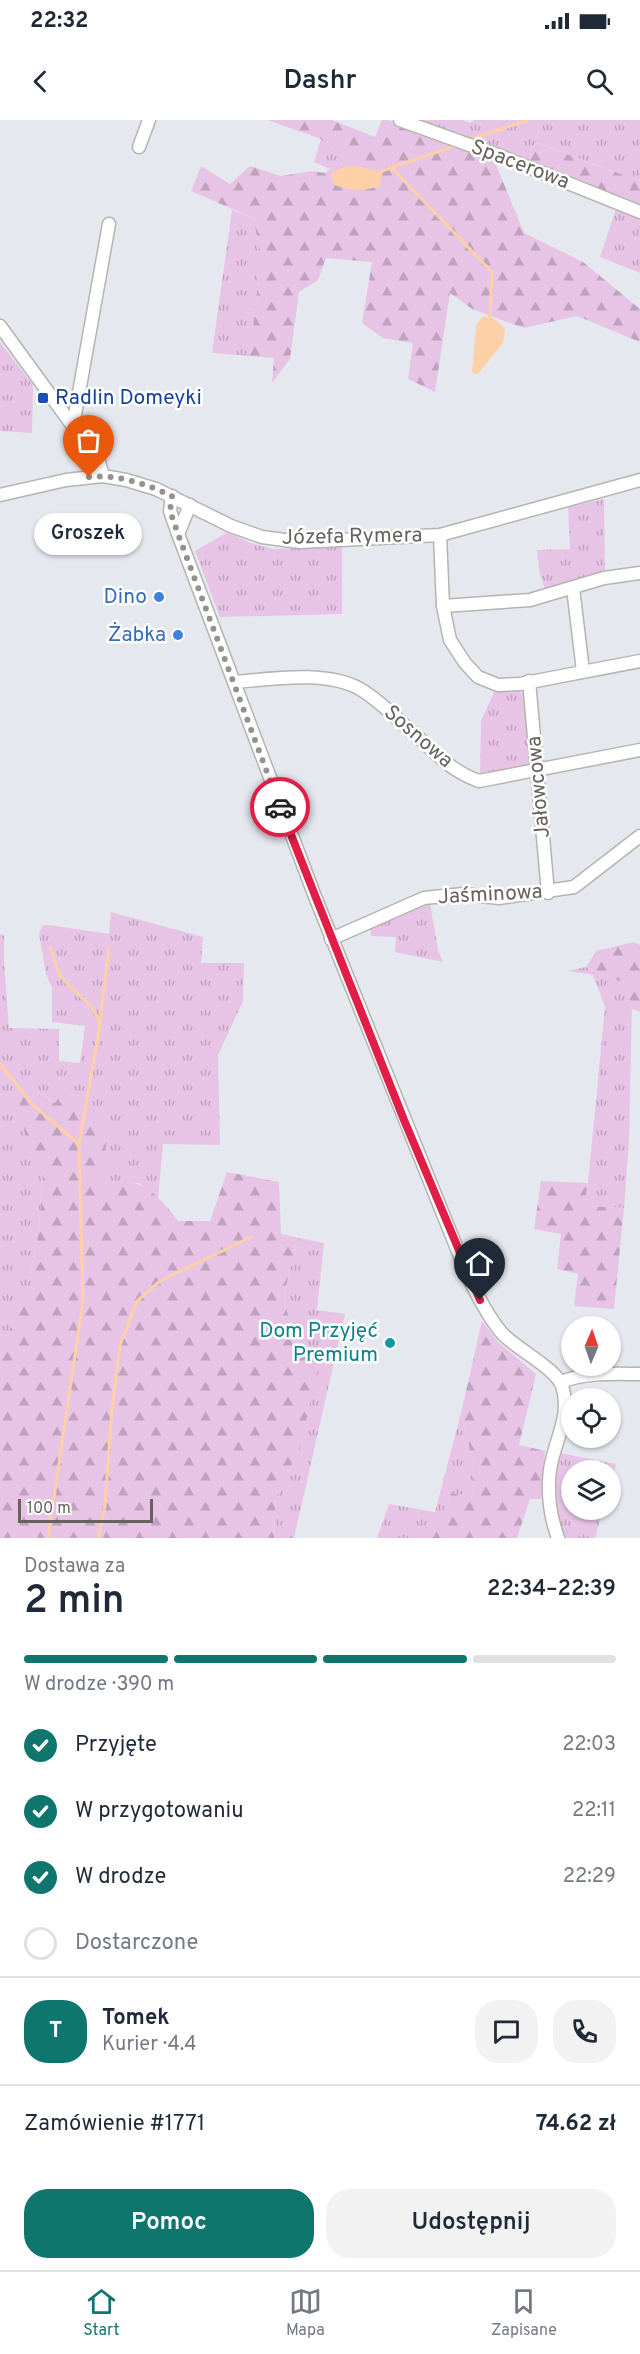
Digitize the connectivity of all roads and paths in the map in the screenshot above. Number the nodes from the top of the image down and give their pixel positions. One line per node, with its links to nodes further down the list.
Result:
1 (150, 120): 3 (street)
2 (400, 120): 4 (street, Spacerowa)
3 (139, 147)
4 (640, 212)
5 (109, 224): 7 (street)
6 (0, 326): 7 (street)
7 (73, 426): 8 (street)
8 (103, 476): 10 (street, Józefa Rymera); 11 (street, Józefa Rymera)
9 (640, 480): 14 (street, Józefa Rymera)
10 (0, 495)
11 (172, 496): 12 (street, Józefa Rymera); 13 (street)
12 (190, 505): 13 (street); 14 (street, Józefa Rymera)
13 (178, 534): 21 (street)
14 (440, 535): 17 (street)
15 (640, 573): 16 (street)
16 (573, 588): 17 (street); 19 (street)
17 (443, 606): 20 (street)
18 (640, 661): 19 (street)
19 (583, 671): 20 (street)
20 (529, 681): 23 (street, Jałowcowa)
21 (234, 682): 23 (street, Sosnowa); 26 (street)
22 (640, 750): 23 (street, Sosnowa)
23 (538, 770): 25 (street, Jałowcowa)
24 (640, 836): 25 (street, Jaśminowa)
25 (548, 893): 26 (street, Jaśminowa)
26 (332, 939): 28 (street)
27 (640, 1374): 28 (street)
28 (561, 1382): 29 (street)
29 (558, 1538)

